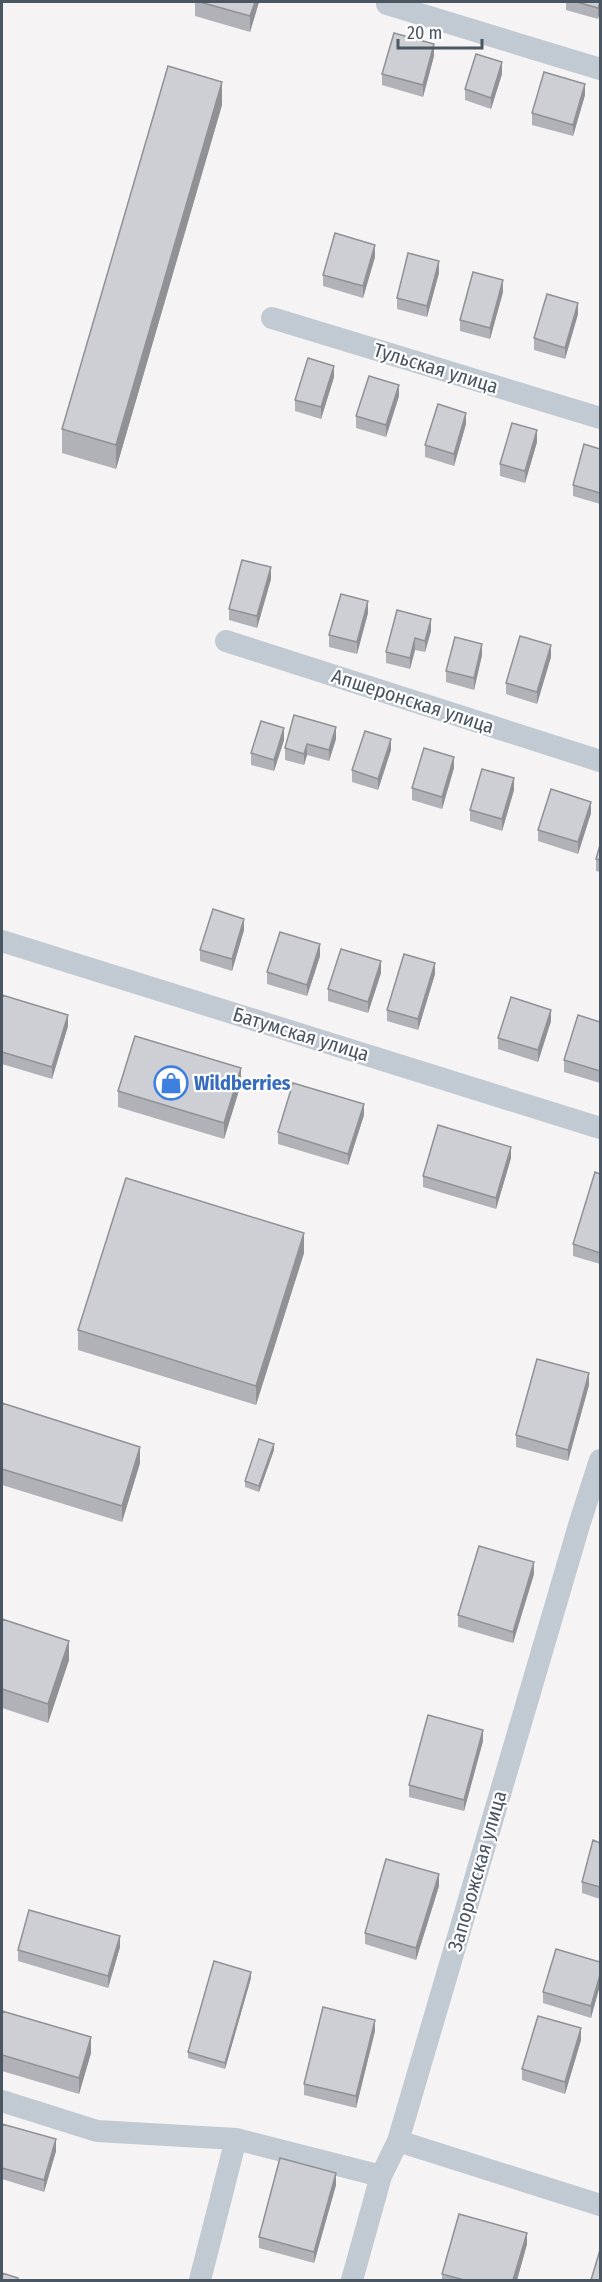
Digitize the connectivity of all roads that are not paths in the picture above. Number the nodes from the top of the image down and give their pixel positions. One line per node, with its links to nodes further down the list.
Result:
1 (387, 4): 2 (street)
2 (600, 69)
3 (272, 318): 4 (street, Тульская улица)
4 (600, 418)
5 (226, 640): 6 (street, Апшеронская улица)
6 (600, 761)
7 (2, 941): 8 (street, Батумская улица)
8 (600, 1128)
9 (600, 1460): 12 (street, Запорожская улица)
10 (2, 2101): 11 (street)
11 (236, 2139): 13 (street); 15 (street)
12 (398, 2141): 13 (street, Запорожская улица); 14 (street)
13 (381, 2176): 16 (street, Запорожская улица)
14 (600, 2205)
15 (200, 2280)
16 (352, 2280)

